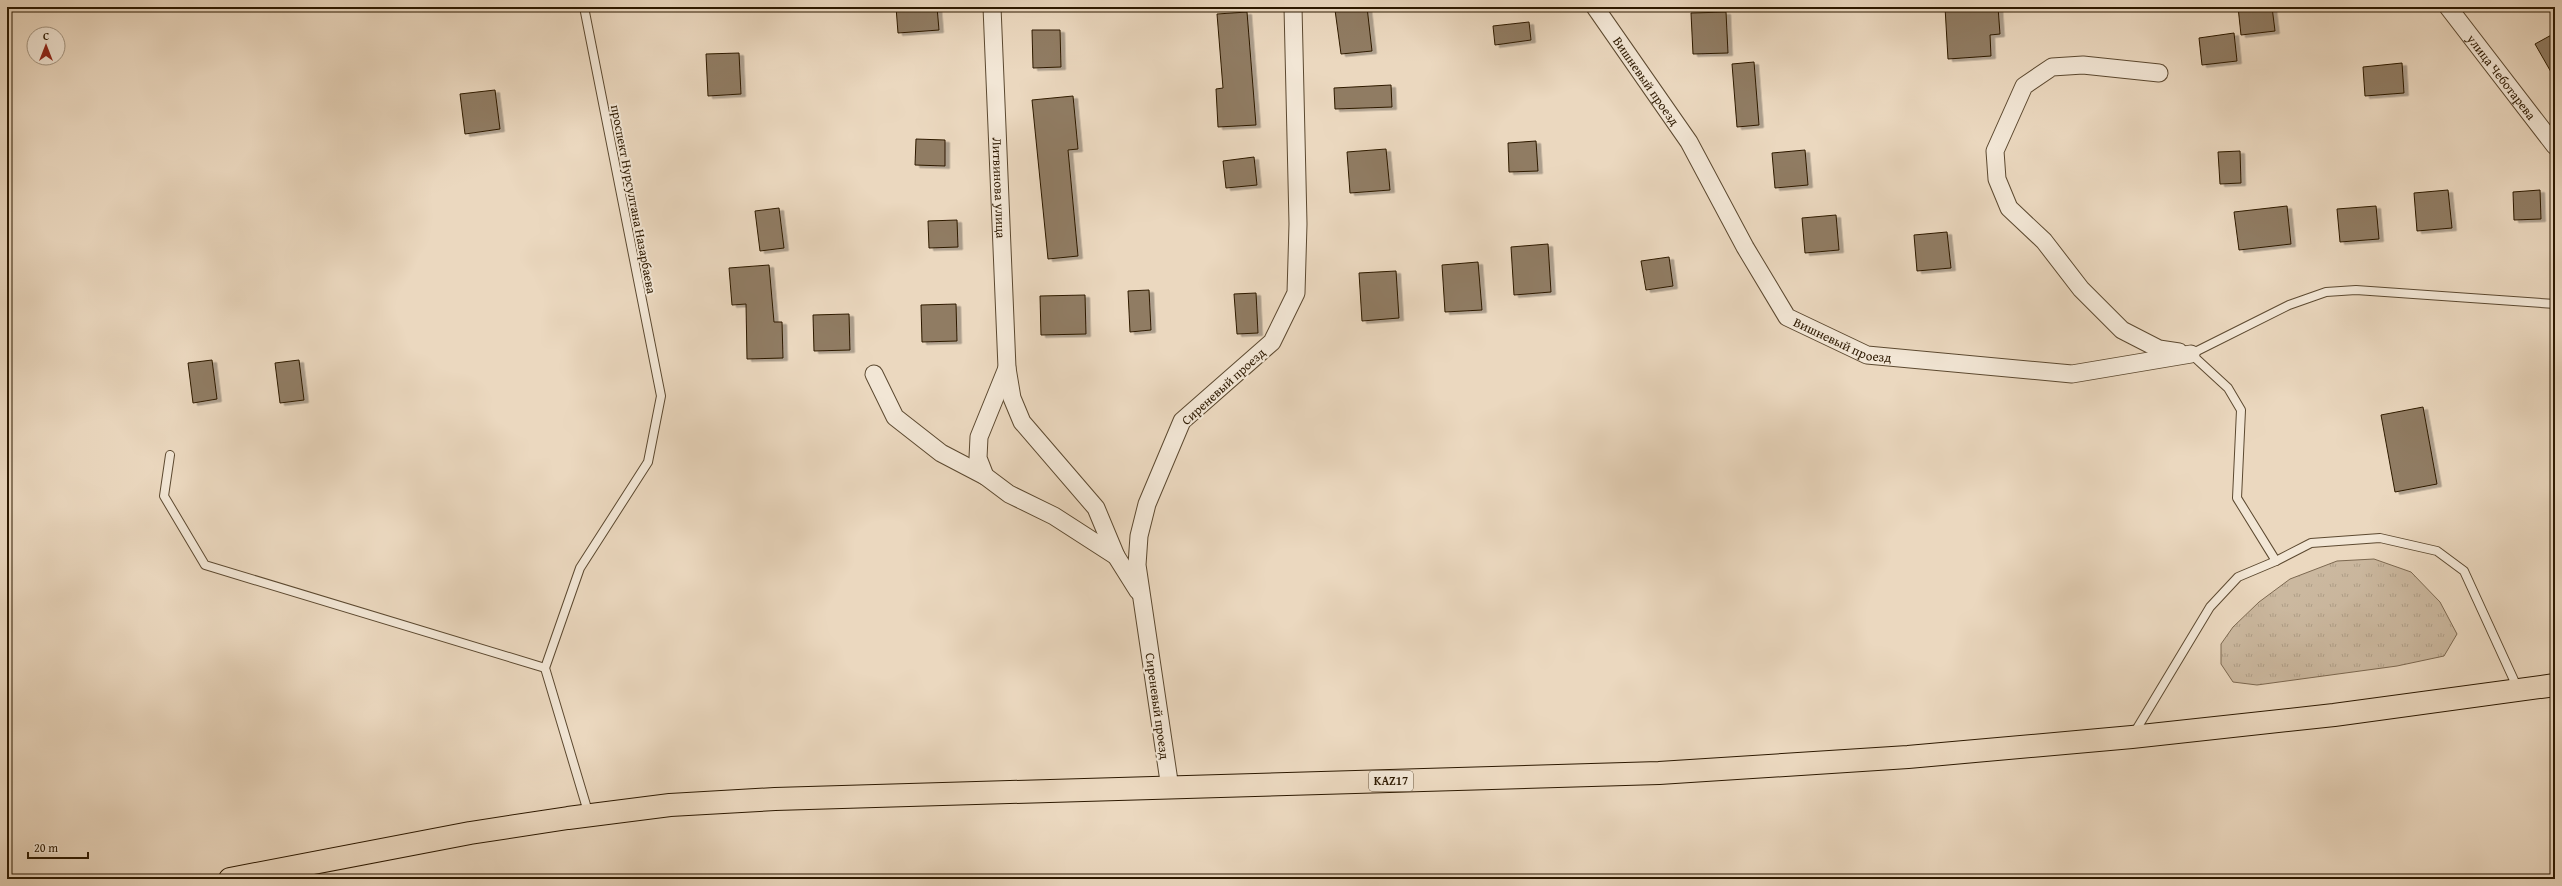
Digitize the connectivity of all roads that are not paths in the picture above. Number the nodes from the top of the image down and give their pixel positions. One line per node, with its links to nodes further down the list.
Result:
1 (584, 7): 17 (lane, проспект Нурсултана Назарбаева)
2 (992, 7): 10 (street, Литвинова улица)
3 (1293, 7): 16 (street, Сиреневый проезд)
4 (1595, 7): 9 (street, Вишневый проезд)
5 (2448, 7): 7 (street, улица Чеботарева)
6 (2159, 73): 9 (street)
7 (2555, 146)
8 (2555, 304): 9 (lane)
9 (2191, 354): 15 (lane)
10 (1007, 368): 13 (street); 14 (street, Литвинова улица)
11 (874, 374): 13 (street)
12 (170, 455): 17 (lane)
13 (985, 476): 14 (street)
14 (1116, 556): 16 (street, Литвинова улица)
15 (2276, 561): 19 (lane); 20 (lane)
16 (1143, 600): 21 (street, Сиреневый проезд)
17 (545, 668): 22 (lane)
18 (2555, 685): 19 (main road, KAZ17)
19 (2518, 690): 20 (main road, KAZ17)
20 (2132, 737): 21 (main road, KAZ17)
21 (1170, 788): 22 (main road, KAZ17)
22 (589, 816): 23 (main road, KAZ17)
23 (230, 879)

